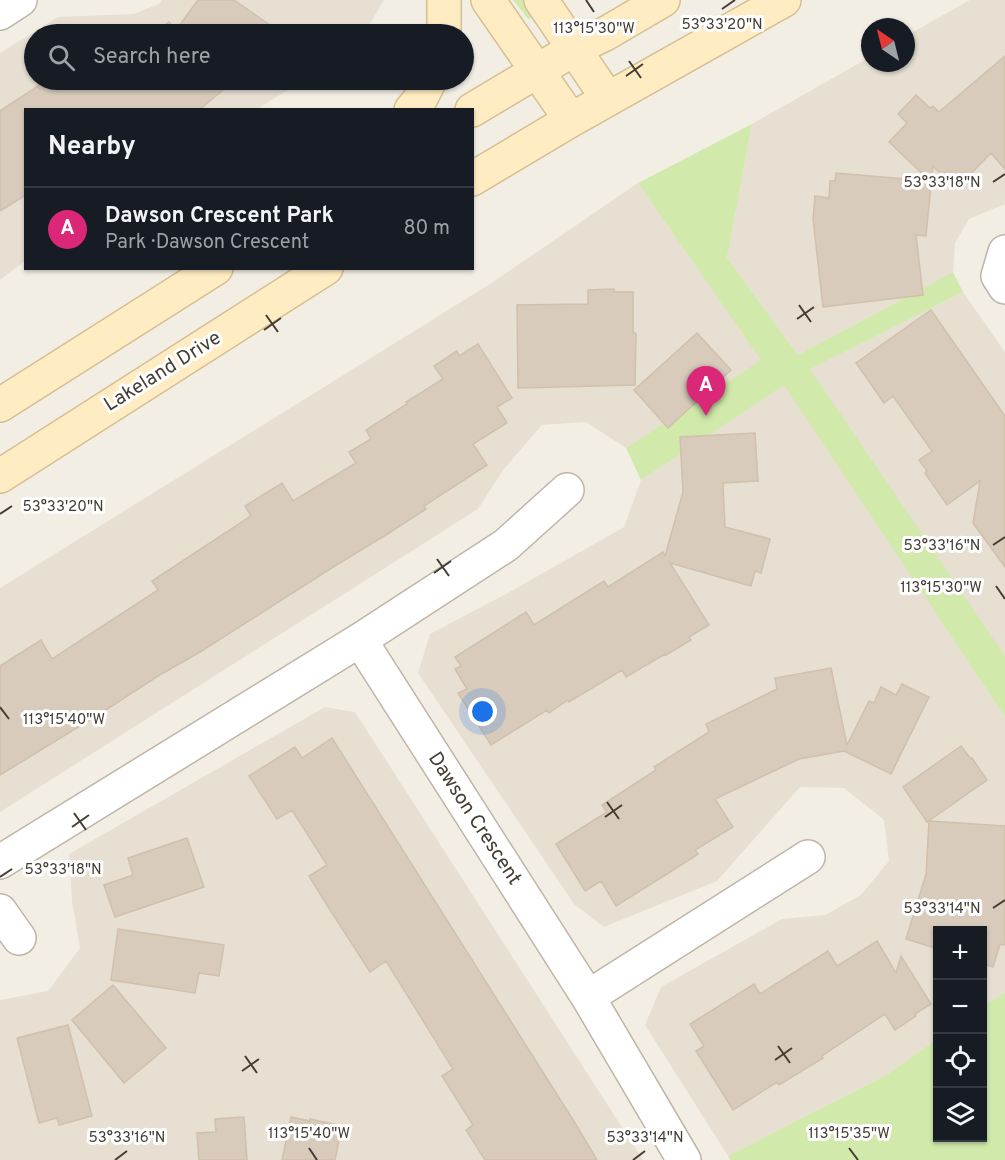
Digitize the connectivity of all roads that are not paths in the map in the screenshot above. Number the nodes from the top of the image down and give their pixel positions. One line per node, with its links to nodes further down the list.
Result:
1 (20, 0): 7 (street)
2 (444, 0): 8 (main road)
3 (488, 0): 10 (main road)
4 (541, 0): 9 (main road)
5 (663, 0): 9 (main road)
6 (784, 0): 12 (main road)
7 (0, 13)
8 (444, 24)
9 (574, 49): 10 (main road); 12 (main road)
10 (537, 70): 14 (main road); 15 (main road)
11 (425, 90): 13 (main road)
12 (608, 99): 15 (main road)
13 (413, 108)
14 (474, 109)
15 (571, 120): 16 (main road)
16 (474, 178)
17 (1005, 252): 20 (street)
18 (213, 270): 21 (main road)
19 (323, 270): 22 (main road, Lakeland Drive)
20 (1005, 287)
21 (0, 405)
22 (0, 476)
23 (567, 490): 24 (street)
24 (360, 640): 26 (street); 29 (street, Dawson Crescent)
25 (808, 857): 29 (street)
26 (0, 862)
27 (0, 911): 28 (street)
28 (19, 938)
29 (588, 997): 30 (street, Dawson Crescent)
30 (684, 1160)

